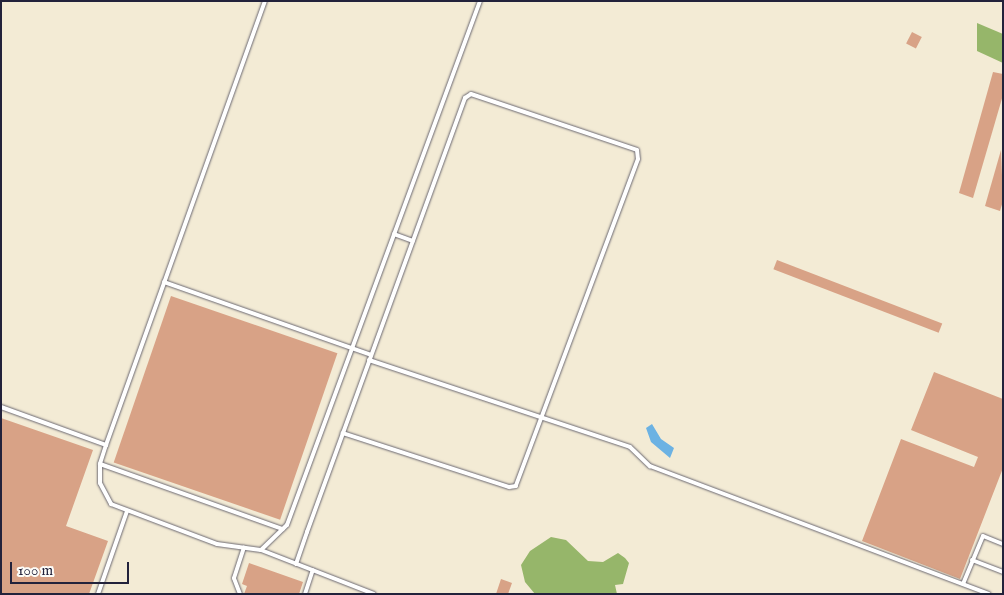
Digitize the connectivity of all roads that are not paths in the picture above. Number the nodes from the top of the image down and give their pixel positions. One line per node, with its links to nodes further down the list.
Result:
1 (265, 1): 5 (lane)
2 (480, 1): 3 (lane)
3 (394, 234): 4 (lane); 6 (lane)
4 (413, 241): 7 (lane); 9 (lane)
5 (164, 282): 6 (lane); 11 (lane)
6 (351, 349): 7 (lane); 14 (lane)
7 (370, 357): 9 (lane); 10 (lane)
8 (1, 407): 11 (lane)
9 (542, 417): 10 (lane); 22 (lane)
10 (343, 434): 19 (lane)
11 (106, 445): 12 (lane)
12 (100, 464): 13 (lane); 14 (lane)
13 (128, 511): 16 (lane); 23 (lane)
14 (283, 529): 17 (lane)
15 (1003, 544): 18 (lane)
16 (244, 548): 17 (lane); 24 (lane)
17 (261, 550): 19 (lane)
18 (972, 560): 21 (lane); 22 (lane)
19 (296, 564): 20 (lane)
20 (313, 570): 25 (lane); 26 (lane)
21 (1003, 572)
22 (963, 584): 27 (lane)
23 (98, 594)
24 (240, 594)
25 (305, 594)
26 (374, 594)
27 (989, 594)

